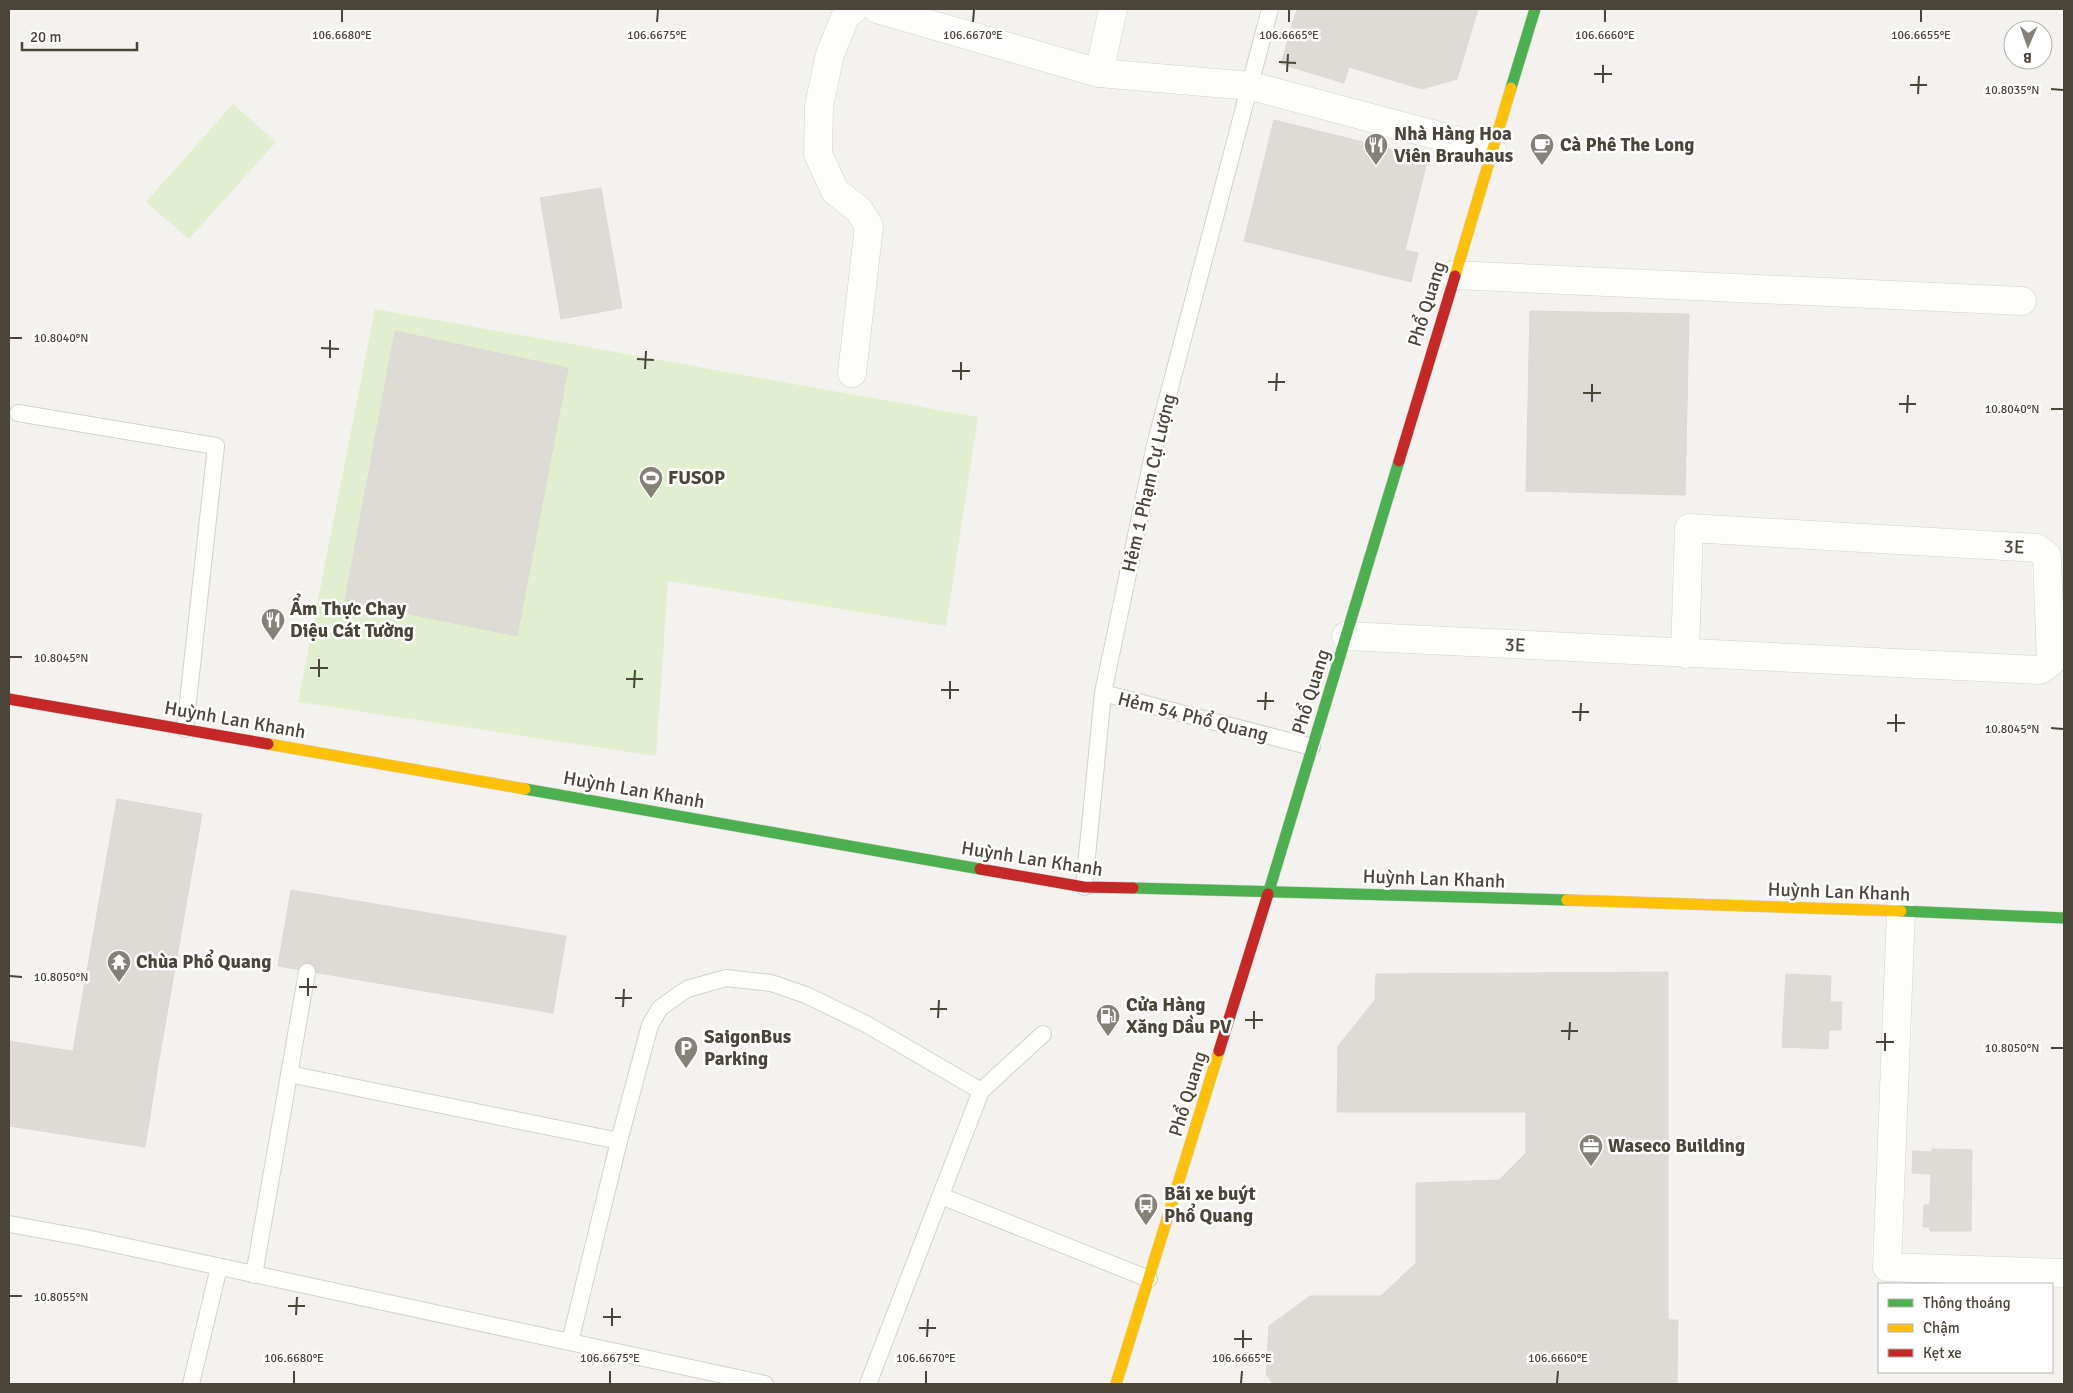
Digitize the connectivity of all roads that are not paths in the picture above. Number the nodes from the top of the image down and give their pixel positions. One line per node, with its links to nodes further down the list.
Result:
1 (854, 9): 11 (street)
2 (877, 9): 6 (street)
3 (1113, 9): 6 (street)
4 (1270, 9): 7 (lane, Hẻm 1 Phạm Cự Lượng)
5 (1534, 9): 8 (street, Phổ Quang)
6 (1099, 73): 7 (street)
7 (1251, 86): 8 (street); 15 (lane, Hẻm 1 Phạm Cự Lượng)
8 (1492, 150): 9 (street, Phổ Quang)
9 (1454, 275): 10 (street); 13 (street, Phổ Quang)
10 (2022, 300)
11 (852, 373)
12 (18, 413): 17 (lane)
13 (1346, 636): 14 (street, 3E); 18 (street, Phổ Quang)
14 (1685, 654): 14 (street, 3E)
15 (1103, 693): 18 (lane, Hẻm 54 Phổ Quang); 19 (lane, Hẻm 1 Phạm Cự Lượng)
16 (9, 699): 17 (street, Huỳnh Lan Khanh)
17 (185, 729): 19 (street, Huỳnh Lan Khanh)
18 (1312, 747): 20 (street, Phổ Quang)
19 (1084, 888): 20 (street, Huỳnh Lan Khanh)
20 (1269, 891): 21 (street, Huỳnh Lan Khanh); 33 (street, Phổ Quang)
21 (1901, 911): 22 (street, Huỳnh Lan Khanh); 31 (street)
22 (2064, 918)
23 (307, 972): 25 (lane)
24 (1043, 1034): 26 (lane)
25 (289, 1074): 27 (lane); 32 (lane)
26 (981, 1092): 27 (lane); 28 (lane)
27 (619, 1141): 34 (lane)
28 (941, 1196): 33 (lane); 37 (lane)
29 (9, 1224): 30 (lane)
30 (218, 1267): 32 (lane); 35 (lane)
31 (2064, 1273)
32 (254, 1275): 34 (lane)
33 (1149, 1279): 38 (street, Phổ Quang)
34 (570, 1342): 36 (lane)
35 (191, 1384)
36 (765, 1384)
37 (868, 1384)
38 (1116, 1384)

